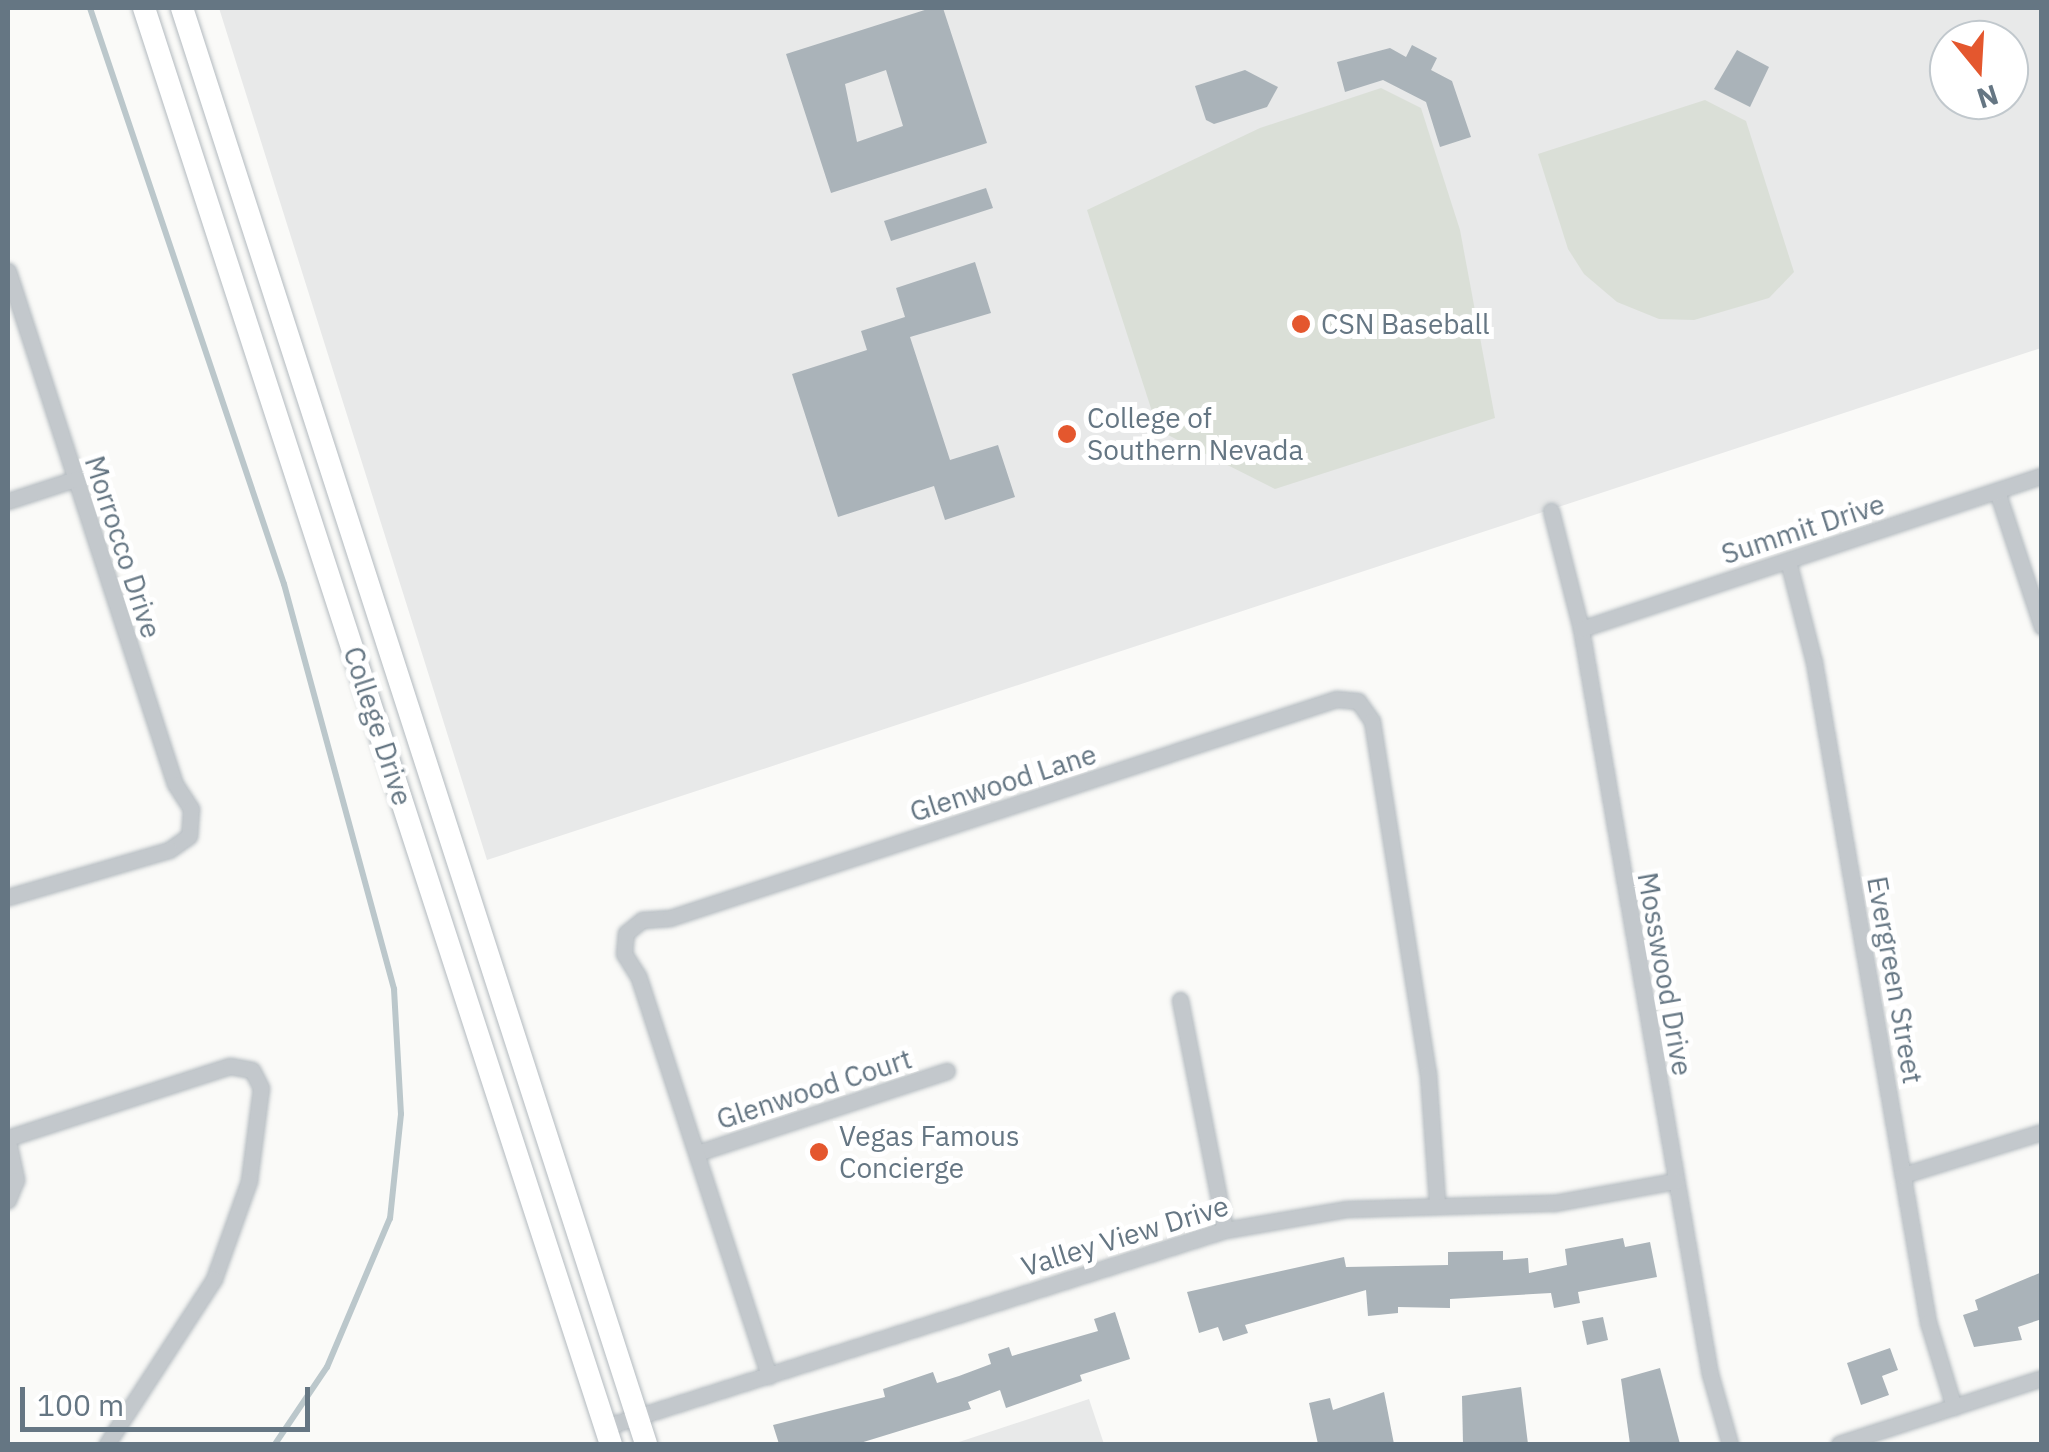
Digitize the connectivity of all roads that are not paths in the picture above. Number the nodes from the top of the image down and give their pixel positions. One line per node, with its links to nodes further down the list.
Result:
1 (144, 8): 13 (main road, College Drive)
2 (182, 8): 12 (main road, College Drive)
3 (8, 271): 5 (street, Morrocco Drive)
4 (2042, 476): 6 (street, Summit Drive)
5 (75, 479): 7 (street); 16 (street, Morrocco Drive)
6 (1996, 491): 9 (street, Summit Drive); 10 (street)
7 (8, 501)
8 (1552, 511): 11 (street, Mosswood Drive)
9 (1788, 561): 11 (street, Summit Drive); 22 (street, Evergreen Street)
10 (2042, 627)
11 (1581, 628): 23 (street, Mosswood Drive)
12 (412, 715): 13 (main road); 14 (main road, College Drive)
13 (377, 727): 15 (main road, College Drive)
14 (422, 747): 15 (main road); 30 (main road, College Drive)
15 (387, 758): 31 (main road, College Drive)
16 (8, 897)
17 (1180, 1000): 26 (street)
18 (946, 1071): 21 (street, Glenwood Court)
19 (2042, 1132): 22 (street)
20 (8, 1140): 24 (street); 32 (street)
21 (697, 1153): 25 (street, Glenwood Lane); 27 (street, Glenwood Lane)
22 (1904, 1175): 29 (street, Evergreen Street)
23 (1675, 1181): 25 (street, Valley View Drive); 34 (street, Mosswood Drive)
24 (8, 1200)
25 (1437, 1202): 26 (street, Valley View Drive)
26 (1225, 1230): 27 (street, Valley View Drive)
27 (768, 1376): 30 (street, Valley View Drive)
28 (2042, 1378): 29 (street)
29 (1954, 1407): 35 (street)
30 (637, 1416): 31 (street, Valley View Drive); 33 (main road, College Drive)
31 (608, 1436)
32 (107, 1444)
33 (646, 1444)
34 (1730, 1444)
35 (1839, 1444)

